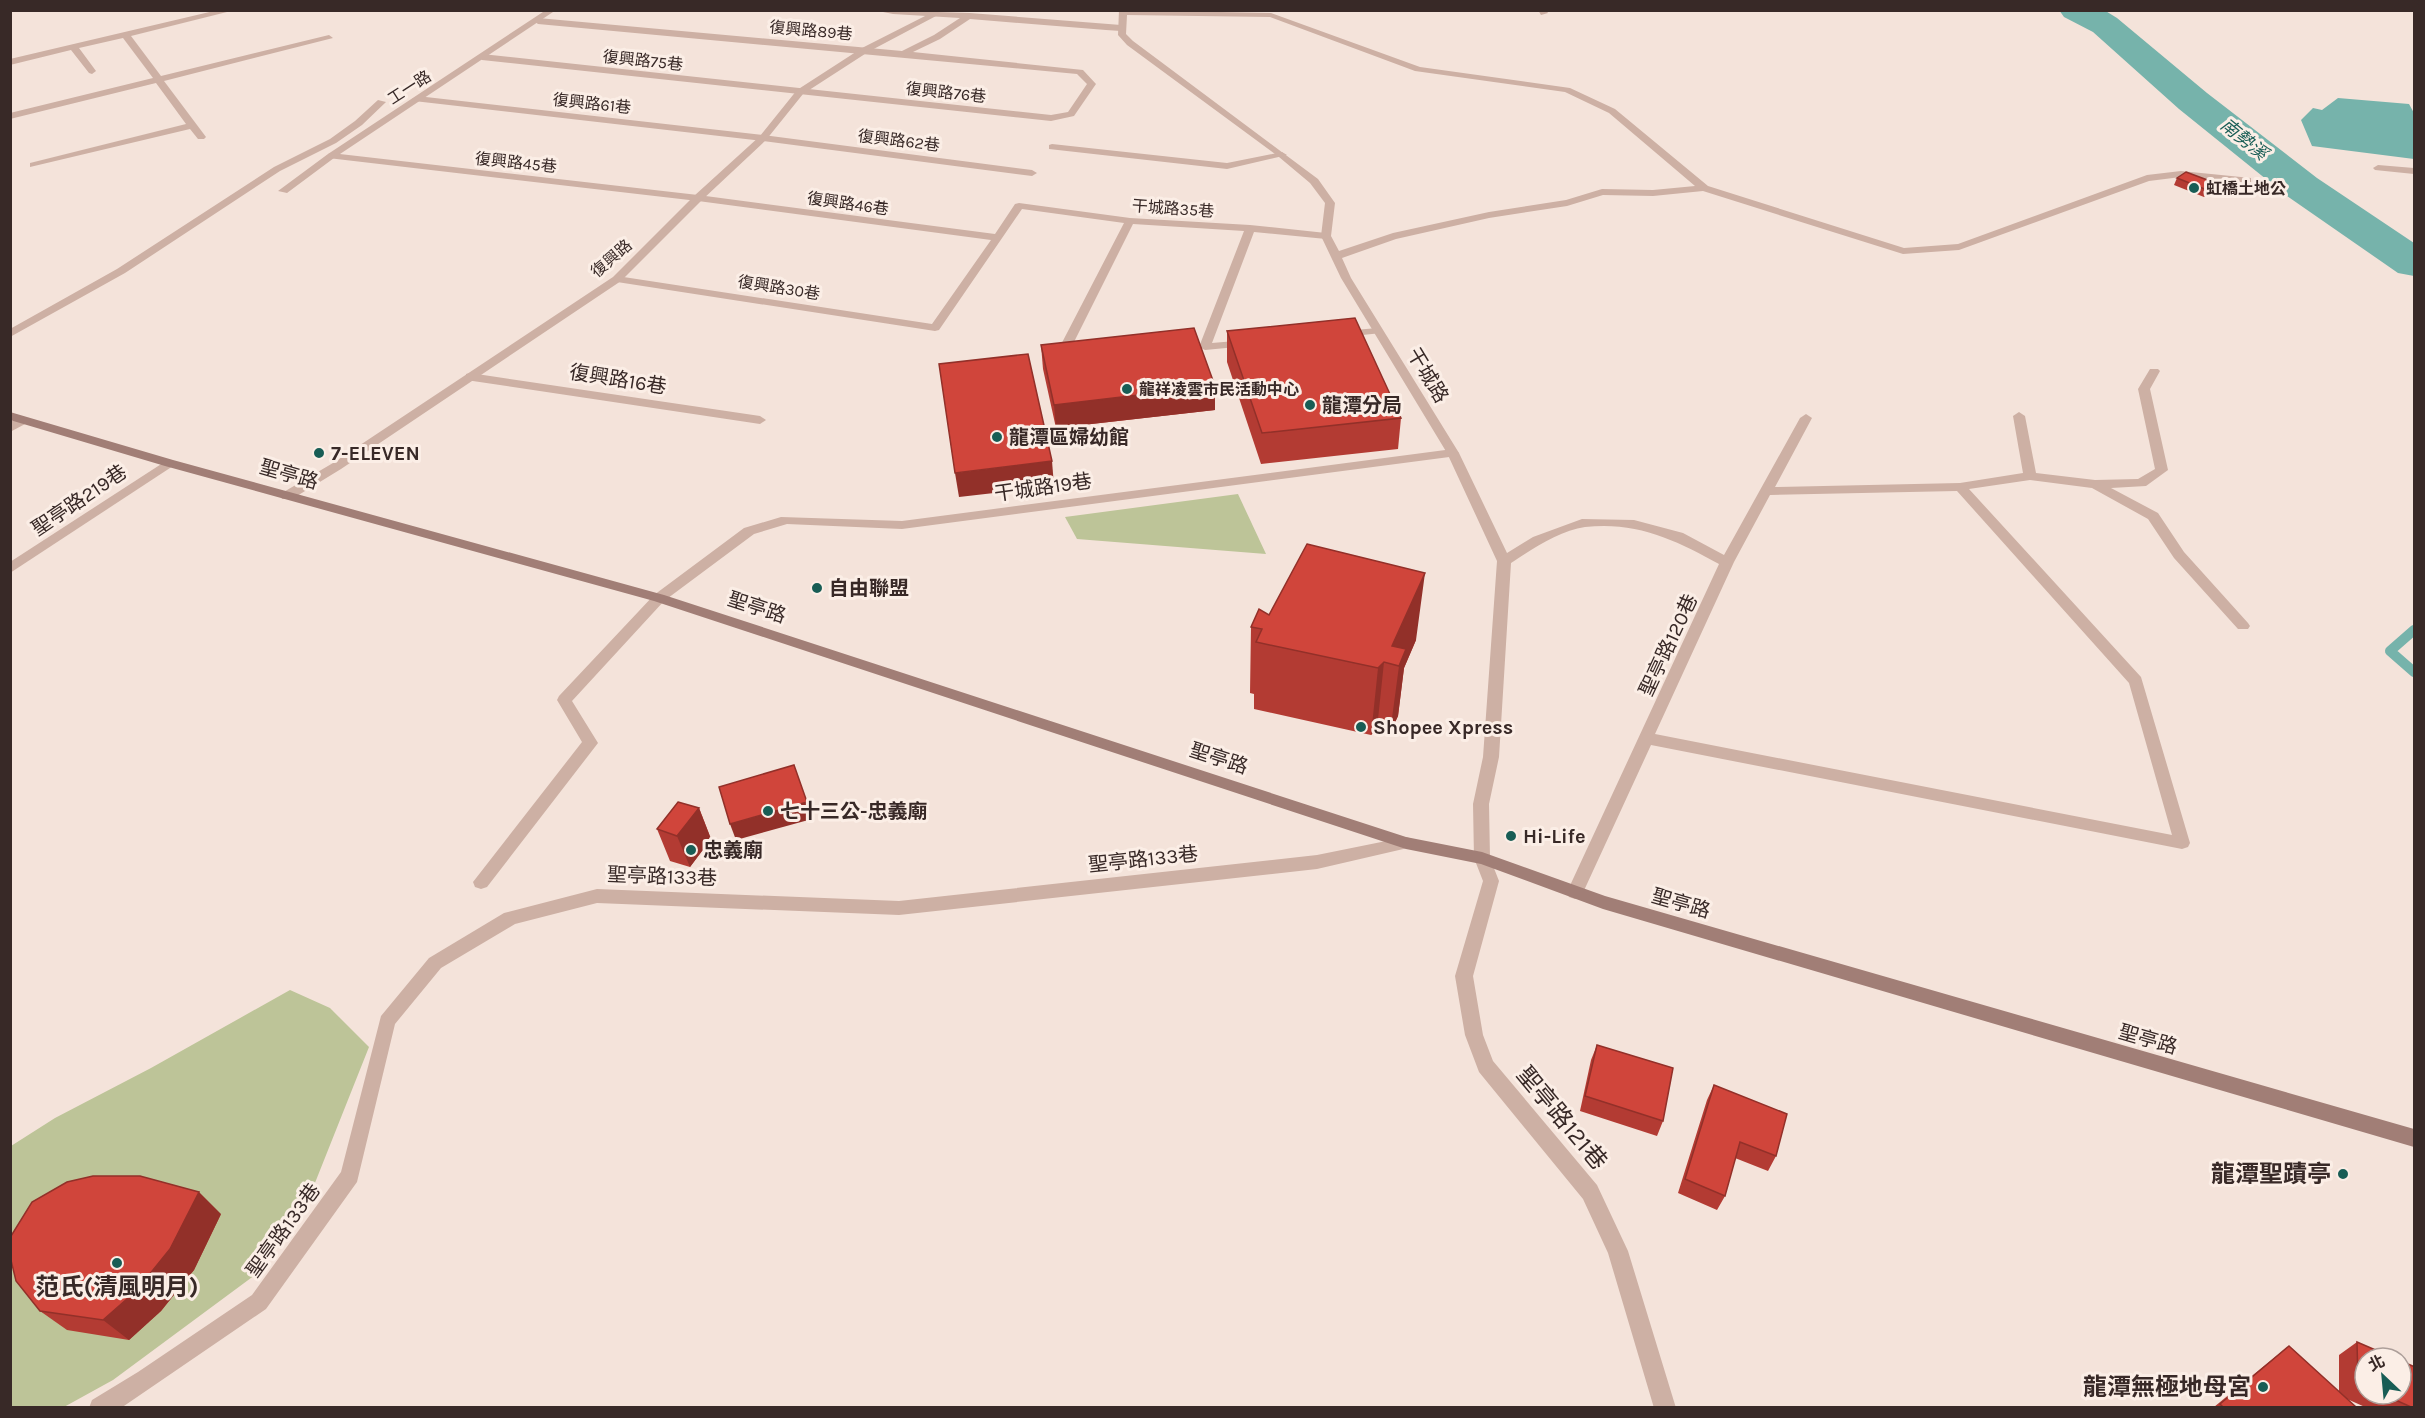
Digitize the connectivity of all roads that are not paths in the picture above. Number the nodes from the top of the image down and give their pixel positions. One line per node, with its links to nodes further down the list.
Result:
1 (231, 10): 9 (street)
2 (552, 10): 7 (street, 工一路)
3 (877, 10): 6 (street)
4 (1123, 11): 8 (street); 34 (street)
5 (970, 15): 6 (street); 8 (street); 13 (street)
6 (932, 16): 12 (street, 復興路)
7 (538, 21): 12 (street, 復興路89巷); 14 (street, 工一路)
8 (1120, 28): 27 (street)
9 (126, 36): 11 (street); 17 (street)
10 (329, 38): 17 (street)
11 (74, 48): 15 (street); 16 (street)
12 (865, 50): 13 (street, 復興路89巷); 18 (street, 復興路)
13 (903, 54): 20 (street, 復興路89巷)
14 (482, 57): 18 (street, 復興路75巷); 19 (street, 工一路)
15 (10, 62)
16 (92, 71)
17 (157, 80): 22 (street); 23 (street)
18 (800, 92): 20 (street, 復興路76巷); 25 (street, 復興路)
19 (417, 99): 25 (street, 復興路61巷); 28 (street, 工一路)
20 (1082, 100)
21 (381, 102): 44 (street)
22 (10, 116)
23 (193, 126): 24 (street); 29 (street)
24 (201, 137)
25 (763, 138): 32 (street, 復興路62巷); 36 (street, 復興路)
26 (1052, 147): 27 (street)
27 (1282, 155): 39 (street)
28 (331, 156): 35 (street, 工一路); 36 (street, 復興路45巷)
29 (33, 165)
30 (2378, 168): 31 (street)
31 (2415, 171)
32 (1032, 173)
33 (2247, 180): 34 (street)
34 (1704, 188): 41 (street)
35 (283, 191)
36 (698, 198): 40 (street, 復興路46巷); 42 (street, 復興路)
37 (1130, 221): 38 (street, 干城路35巷); 40 (street, 干城路35巷); 47 (street)
38 (1250, 228): 39 (street, 干城路35巷); 46 (street)
39 (1326, 236): 41 (street, 干城路)
40 (995, 237): 42 (street, 復興路30巷)
41 (1336, 256): 43 (street, 干城路)
42 (617, 279): 49 (street, 復興路)
43 (1378, 331): 45 (street); 54 (street, 干城路)
44 (10, 334)
45 (1332, 335)
46 (1263, 342)
47 (1058, 362)
48 (2154, 371): 57 (street)
49 (470, 377): 52 (street, 復興路16巷); 60 (street, 復興路)
50 (2019, 416): 56 (street)
51 (1806, 418): 59 (street, 聖亭路120巷)
52 (760, 420)
53 (15, 422): 55 (street, 聖亭路)
54 (1453, 453): 61 (street, 干城路); 64 (street, 干城路19巷)
55 (169, 463): 60 (street, 聖亭路); 63 (street, 聖亭路219巷)
56 (2030, 476): 57 (street); 58 (street)
57 (2095, 484): 65 (street)
58 (1960, 487): 59 (street); 66 (street)
59 (1767, 491): 62 (street, 聖亭路120巷)
60 (287, 496): 64 (street, 聖亭路)
61 (1504, 561): 62 (street); 68 (street, 干城路)
62 (1727, 562): 66 (street, 聖亭路120巷)
63 (10, 569)
64 (659, 598): 67 (street, 聖亭路); 69 (street, 干城路19巷)
65 (2243, 626)
66 (1646, 738): 70 (street, 聖亭路120巷)
67 (1406, 843): 68 (street, 聖亭路); 72 (street, 聖亭路133巷)
68 (1482, 858): 70 (street, 聖亭路); 73 (street, 聖亭路121巷)
69 (481, 882)
70 (1575, 892): 71 (street, 聖亭路)
71 (2415, 1138)
72 (100, 1407)
73 (1665, 1407)

